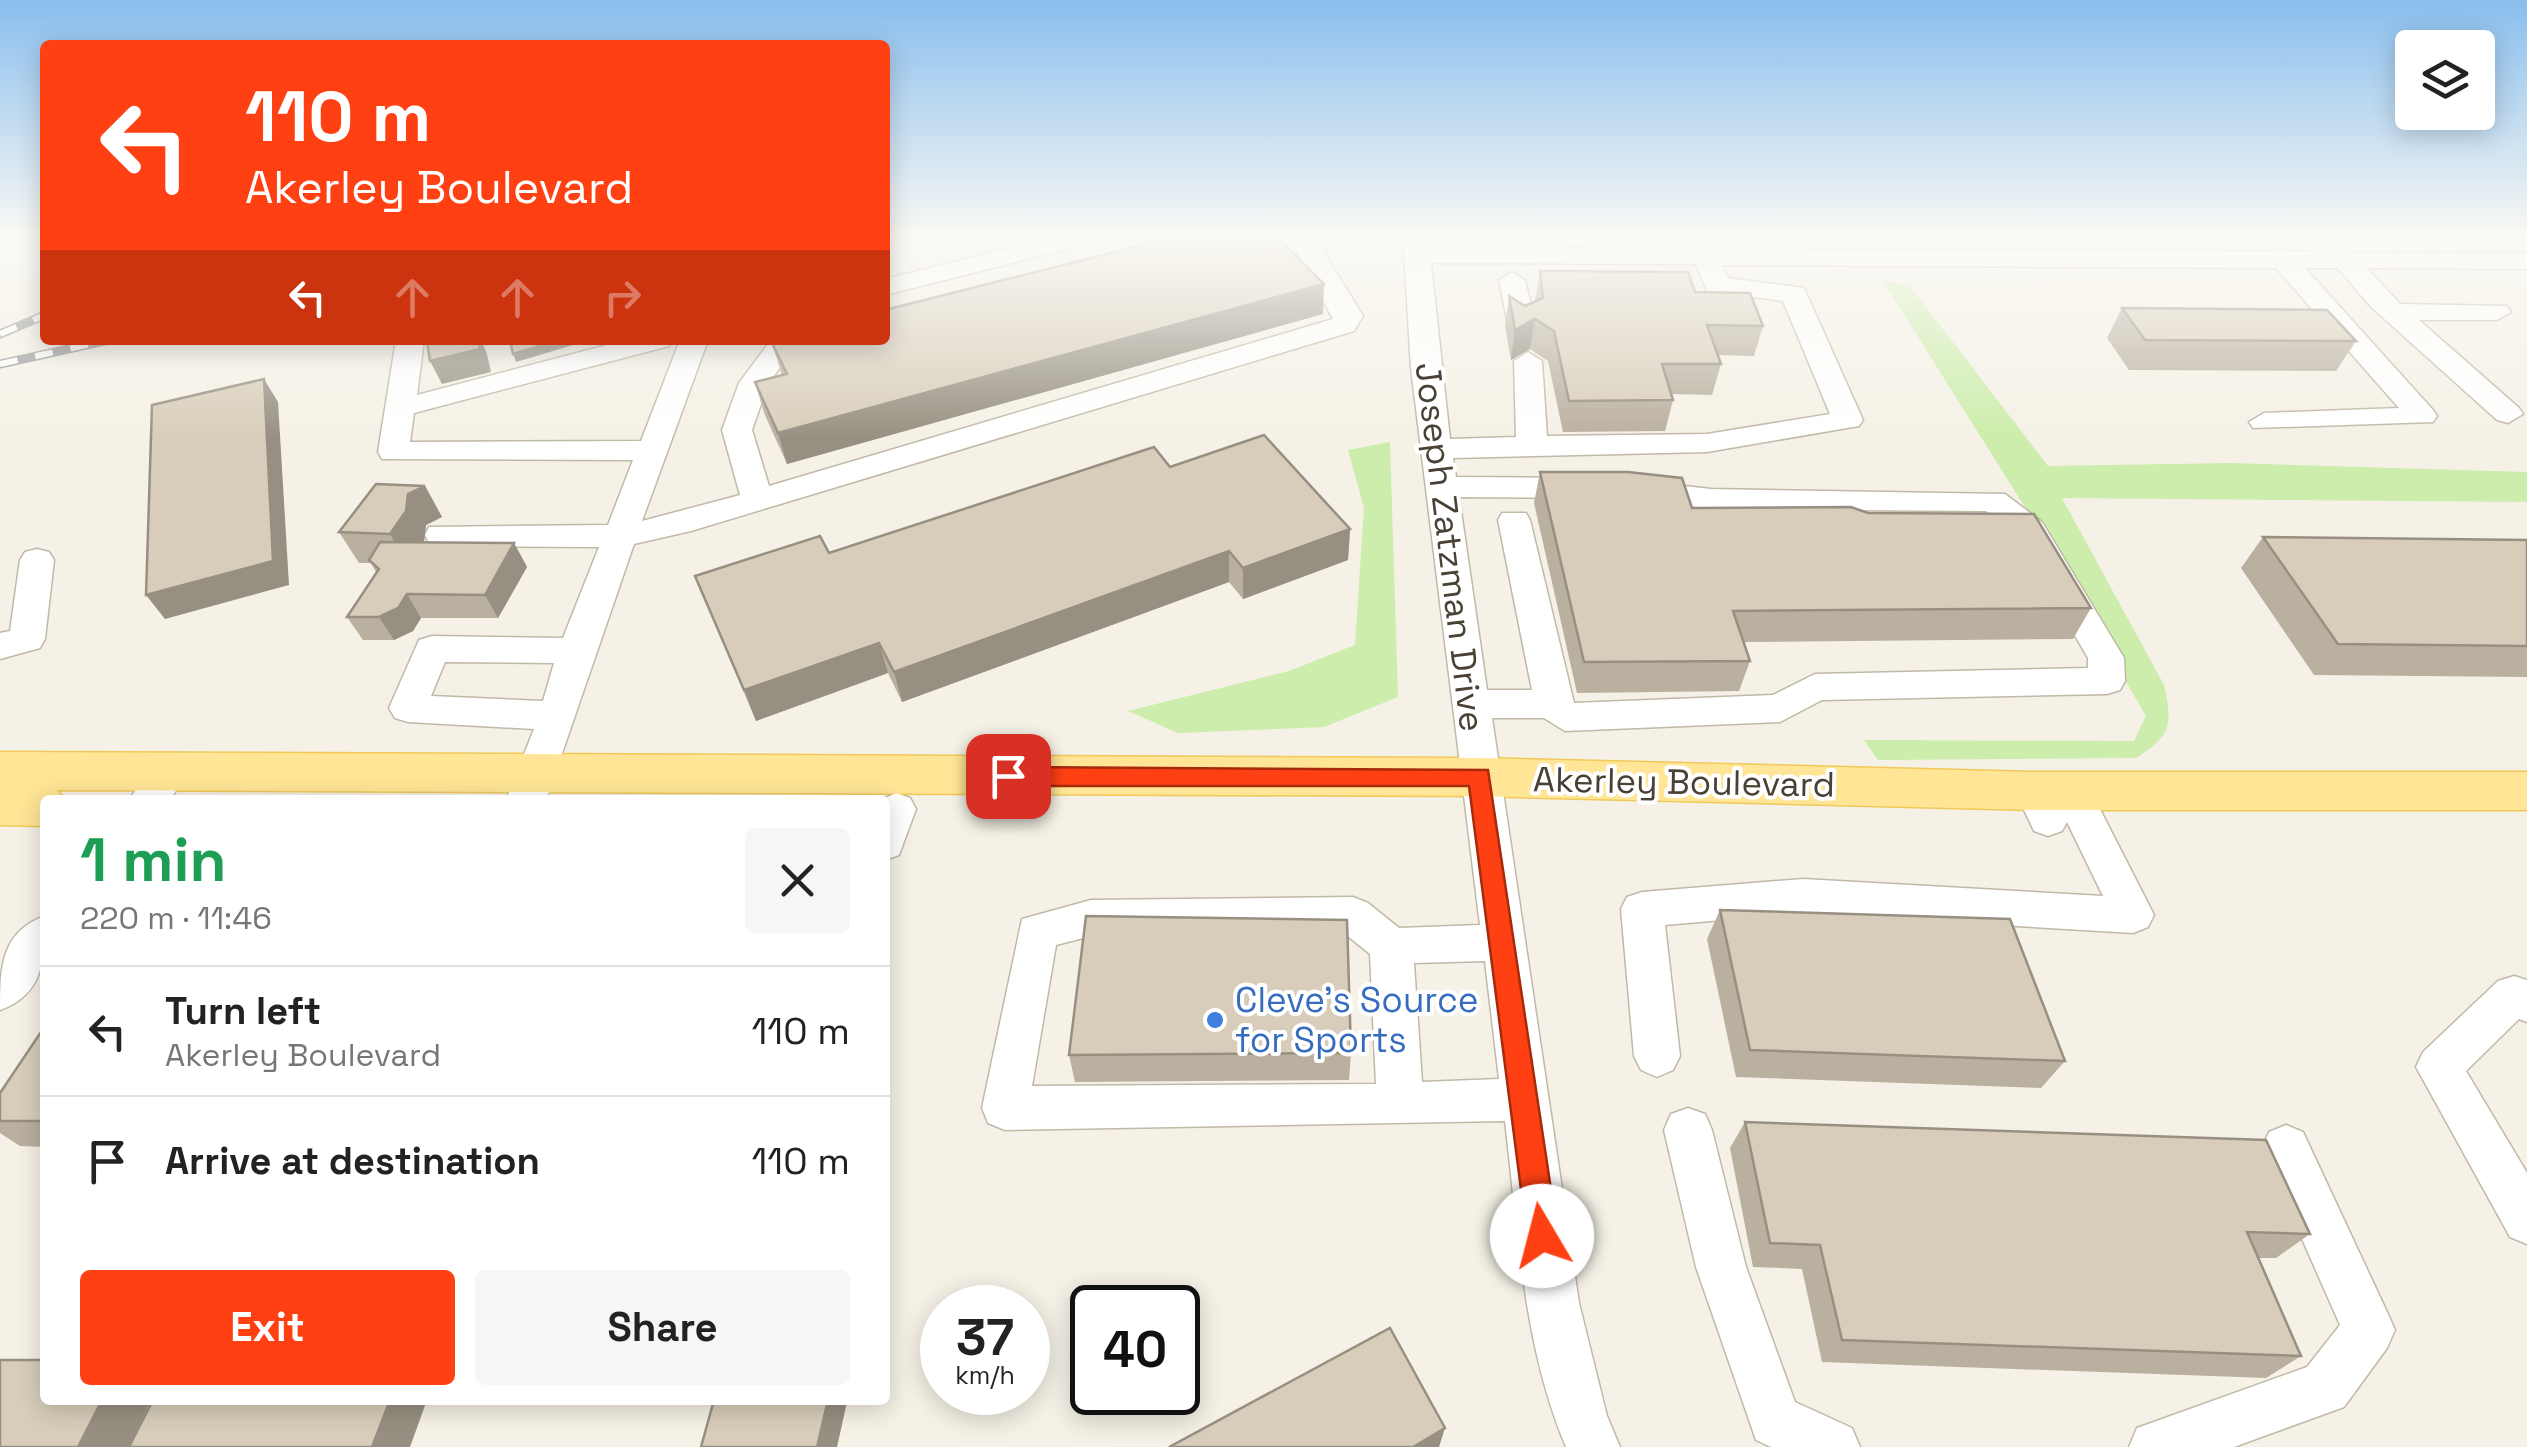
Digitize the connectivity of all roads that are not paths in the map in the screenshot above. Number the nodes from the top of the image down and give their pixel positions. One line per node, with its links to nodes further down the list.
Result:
1 (1341, 304): 22 (street)
2 (1421, 304): 19 (street, Joseph Zatzman Drive)
3 (1517, 304): 9 (street)
4 (1798, 304): 18 (street)
5 (2323, 304): 17 (street)
6 (2386, 304): 7 (street)
7 (2394, 312): 8 (street); 16 (street)
8 (2497, 312)
9 (1522, 325)
10 (409, 345): 15 (street)
11 (639, 345): 15 (street)
12 (692, 345): 20 (street)
13 (782, 345): 22 (street)
14 (1528, 361): 18 (street)
15 (400, 408): 20 (street)
16 (2508, 414)
17 (2264, 422)
18 (1532, 446): 19 (street)
19 (1437, 449): 21 (street, Joseph Zatzman Drive)
20 (652, 450): 25 (street)
21 (1443, 487): 29 (street, Joseph Zatzman Drive); 30 (street)
22 (757, 500): 25 (street)
23 (1514, 520): 30 (street)
24 (442, 535): 25 (street)
25 (620, 536): 28 (street)
26 (37, 560): 27 (street)
27 (0, 646)
28 (576, 651): 31 (street); 31 (street)
29 (1470, 704): 30 (street); 36 (street, Joseph Zatzman Drive)
30 (1553, 704)
31 (556, 716): 34 (street)
32 (0, 771): 33 (main road, Akerley Boulevard)
33 (158, 787): 34 (main road, Akerley Boulevard)
34 (532, 788): 36 (main road, Akerley Boulevard)
35 (2527, 791): 38 (main road, Akerley Boulevard)
36 (1481, 793): 38 (main road, Akerley Boulevard); 40 (main road, Akerley Boulevard); 43 (street, Joseph Zatzman Drive)
37 (0, 805): 39 (main road)
38 (2060, 805): 41 (main road, Akerley Boulevard); 47 (street)
39 (40, 806)
40 (890, 821)
41 (2527, 822)
42 (40, 940): 45 (street)
43 (1500, 942): 44 (street); 48 (street, Joseph Zatzman Drive)
44 (1391, 946): 49 (street); 49 (street)
45 (0, 991)
46 (2527, 1002): 52 (street)
47 (1656, 1056)
48 (1523, 1099): 49 (street); 53 (street, Joseph Zatzman Drive)
49 (1400, 1105)
50 (1688, 1130): 54 (street)
51 (2286, 1148): 55 (street)
52 (2527, 1220)
53 (1593, 1447)
54 (1833, 1447)
55 (2156, 1447)

